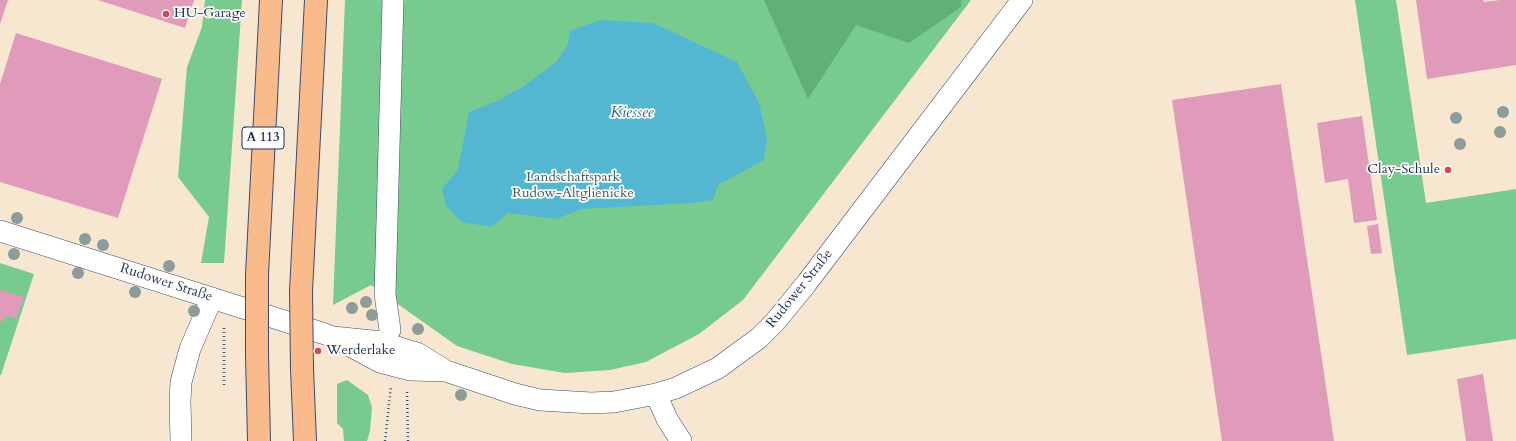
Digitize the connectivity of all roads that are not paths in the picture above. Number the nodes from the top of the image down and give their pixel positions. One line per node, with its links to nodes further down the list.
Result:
1 (271, 0): 10 (highway, A 113, bridge)
2 (316, 0): 11 (highway, bridge)
3 (393, 0): 7 (street)
4 (1022, 0): 8 (street, Rudower Straße)
5 (0, 231): 6 (street, Rudower Straße)
6 (212, 298): 8 (street, Rudower Straße); 9 (street)
7 (390, 330)
8 (656, 394): 12 (street)
9 (181, 441)
10 (259, 441)
11 (305, 441)
12 (682, 441)

